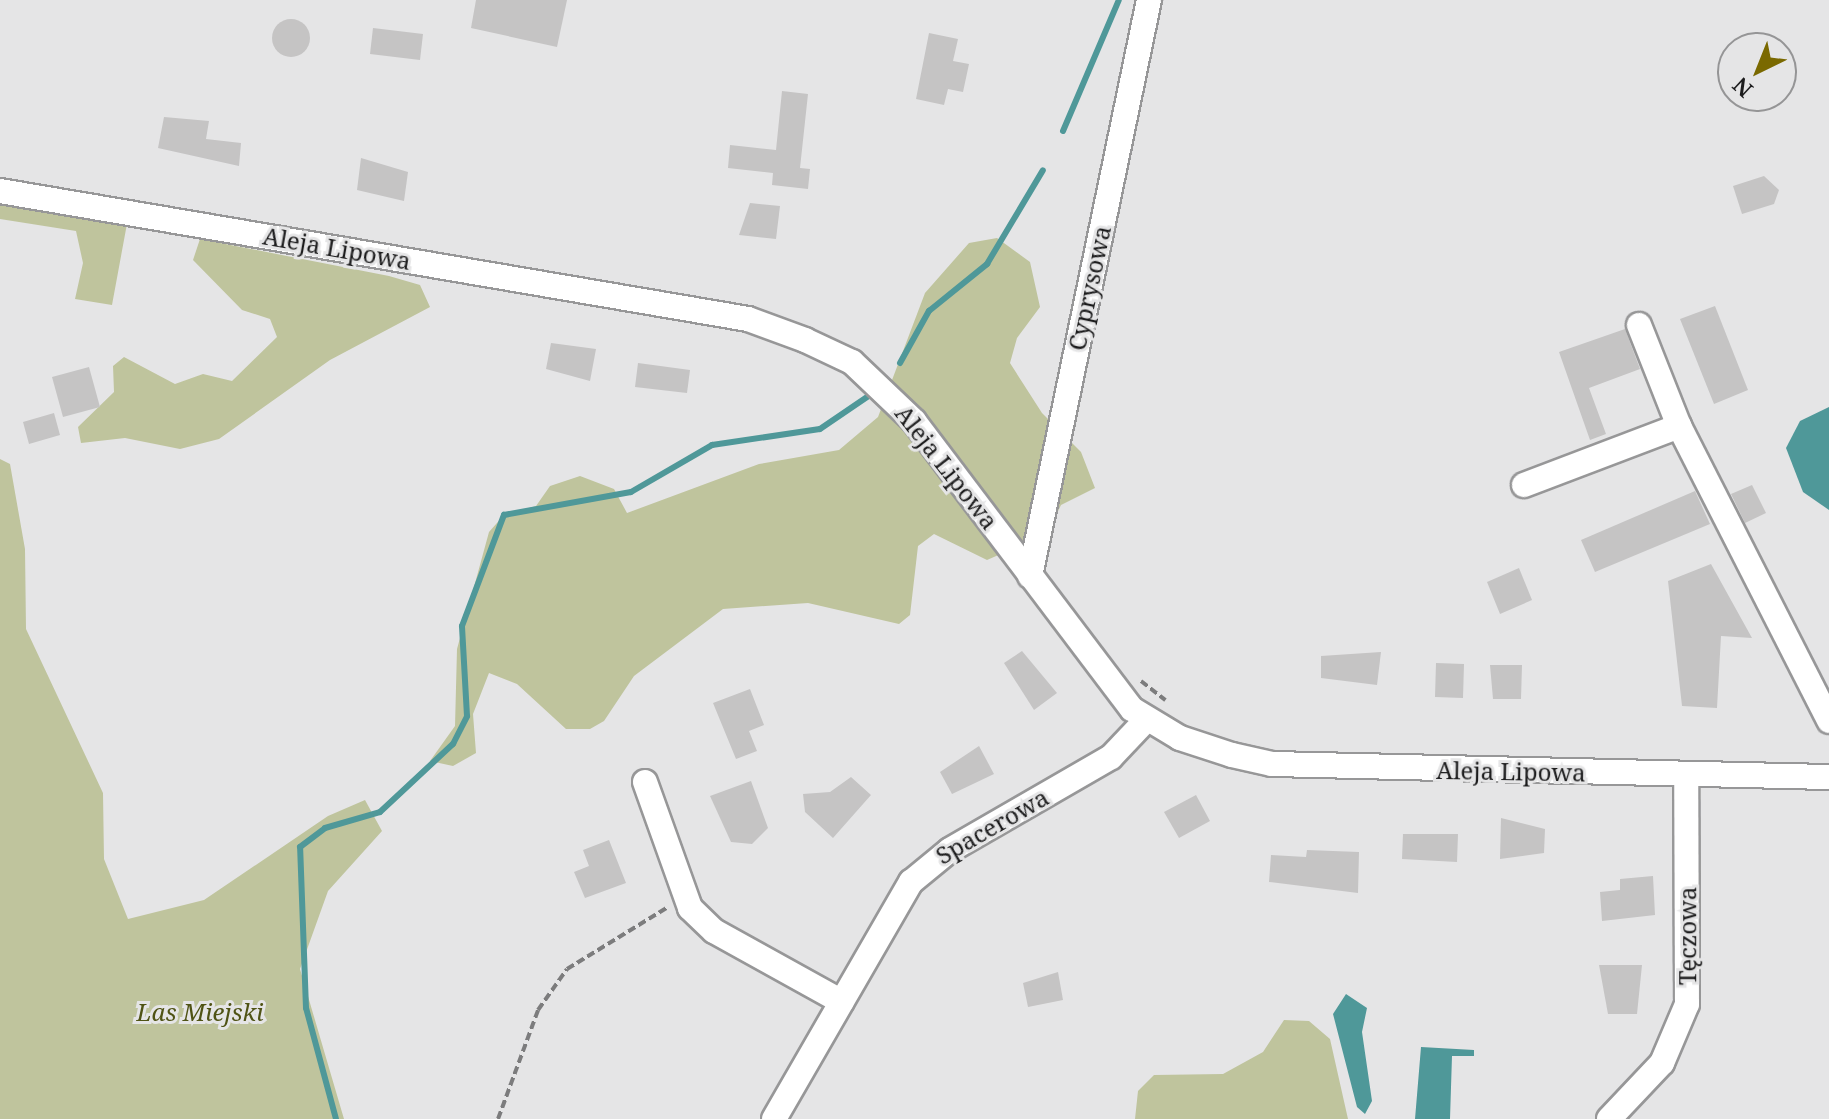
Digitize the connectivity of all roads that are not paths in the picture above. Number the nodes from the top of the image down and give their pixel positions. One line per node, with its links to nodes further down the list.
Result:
1 (1149, 0): 6 (street, Cyprysowa)
2 (0, 191): 6 (street, Aleja Lipowa)
3 (1639, 325): 4 (street)
4 (1679, 426): 5 (street); 8 (street)
5 (1524, 485)
6 (1030, 576): 7 (street, Aleja Lipowa)
7 (1147, 719): 9 (street, Aleja Lipowa); 12 (street, Spacerowa)
8 (1829, 721)
9 (1686, 774): 10 (street, Aleja Lipowa); 14 (street, Tęczowa)
10 (1829, 777)
11 (645, 782): 12 (street)
12 (842, 1002): 13 (street, Spacerowa)
13 (774, 1119)
14 (1609, 1119)

